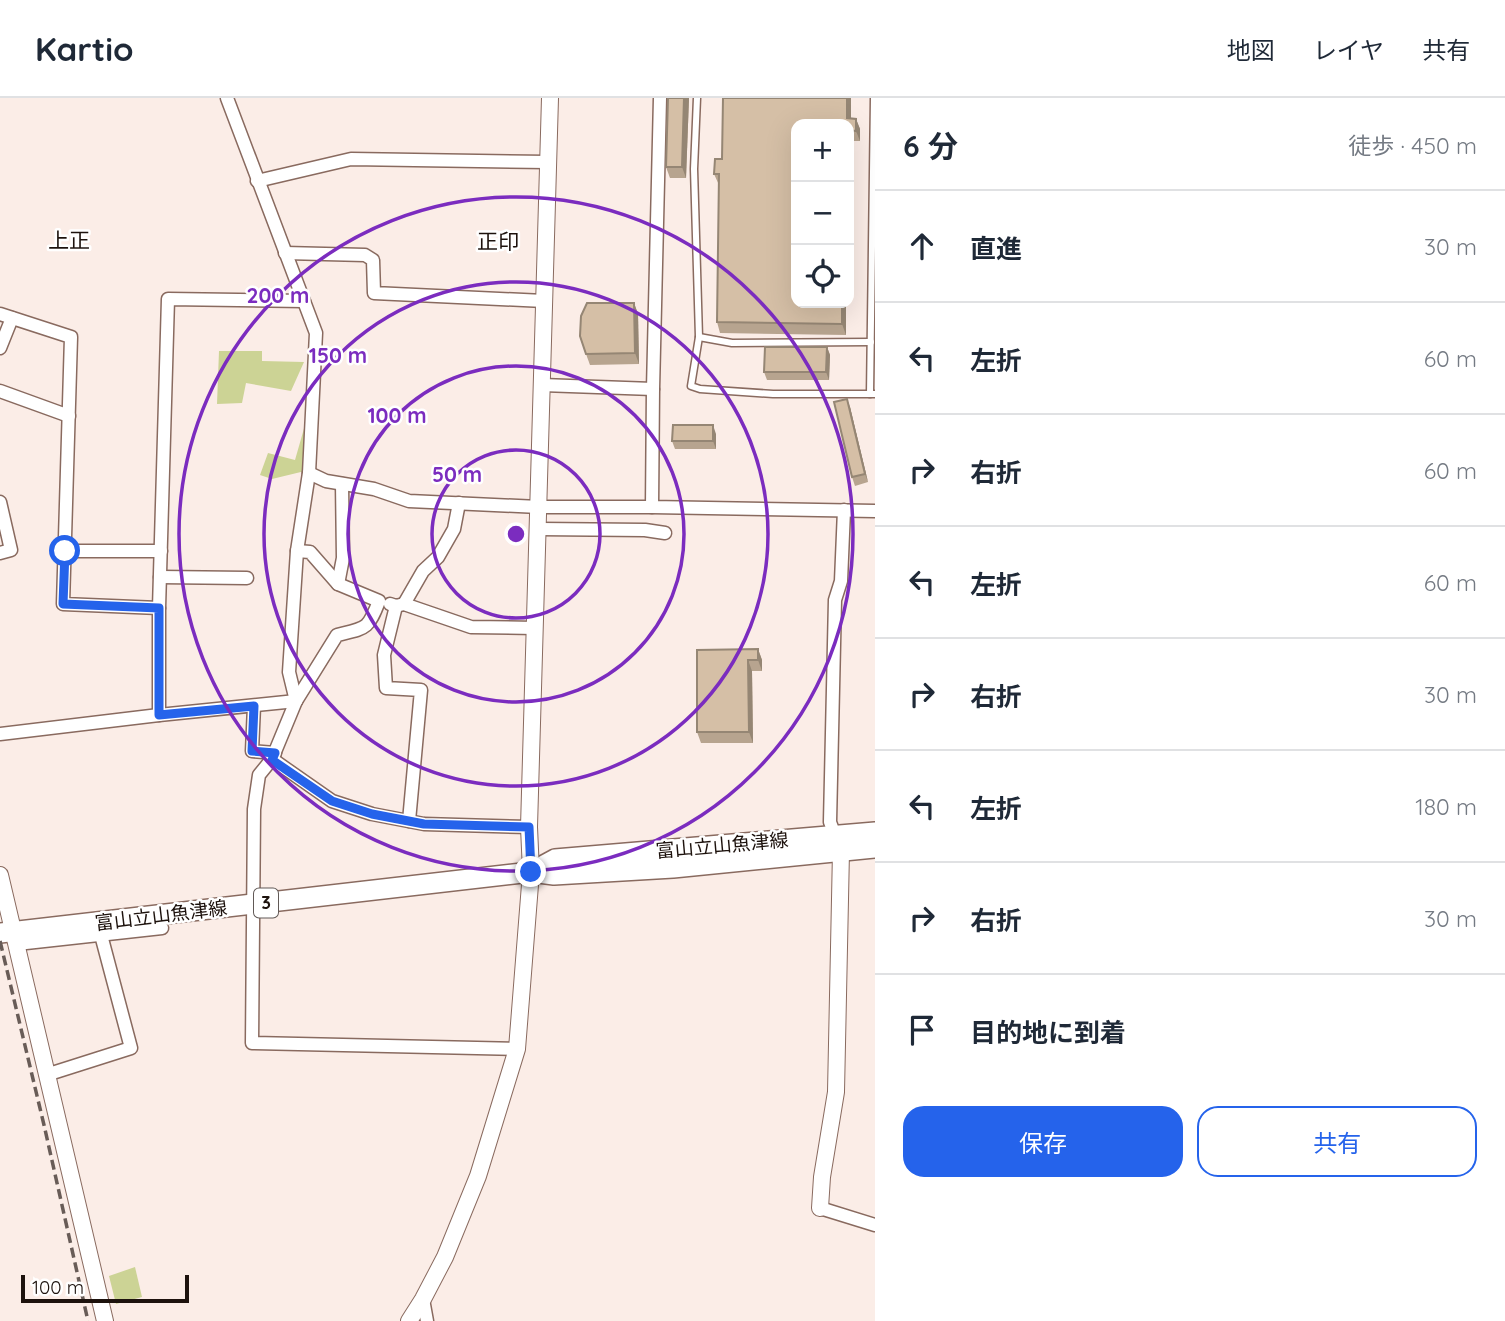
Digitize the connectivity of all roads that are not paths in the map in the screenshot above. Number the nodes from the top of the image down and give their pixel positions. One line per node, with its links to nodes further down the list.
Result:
1 (227, 98): 8 (street)
2 (550, 98): 7 (street)
3 (660, 98): 18 (street)
4 (697, 98): 14 (lane)
5 (874, 98): 6 (lane)
6 (874, 141): 10 (lane)
7 (548, 162): 8 (street); 12 (street)
8 (257, 181): 9 (street)
9 (285, 253): 11 (street); 12 (street)
10 (873, 292): 15 (lane)
11 (304, 301): 22 (street); 33 (street)
12 (544, 301): 17 (street)
13 (6, 316): 16 (street); 21 (street)
14 (699, 337): 15 (lane); 20 (lane)
15 (871, 342): 20 (lane)
16 (0, 348)
17 (542, 385): 18 (street); 26 (street)
18 (653, 389): 27 (street)
19 (0, 391): 21 (street)
20 (873, 394)
21 (69, 416): 32 (street)
22 (309, 473): 23 (street); 34 (street)
23 (342, 484): 25 (street); 38 (street)
24 (0, 502): 35 (street)
25 (459, 503): 26 (street); 40 (street)
26 (539, 507): 27 (street); 30 (street)
27 (652, 507): 28 (street)
28 (844, 510): 29 (street); 51 (street)
29 (875, 511)
30 (539, 529): 31 (street); 42 (street)
31 (665, 533)
32 (65, 551): 33 (street); 41 (street)
33 (160, 551): 36 (street)
34 (297, 551): 38 (street); 43 (street)
35 (0, 553)
36 (160, 578): 37 (street); 41 (street)
37 (247, 578)
38 (338, 584): 39 (street)
39 (379, 601): 40 (street); 43 (street)
40 (400, 605): 42 (street); 48 (street)
41 (159, 608): 45 (street)
42 (536, 628): 49 (street)
43 (296, 701): 44 (street); 47 (street)
44 (254, 706): 45 (street); 47 (street)
45 (159, 715): 46 (street)
46 (0, 734)
47 (273, 756): 48 (street); 55 (street)
48 (409, 821): 49 (street)
49 (529, 827): 53 (street)
50 (875, 832): 51 (main road, 富山立山魚津線 / 3)
51 (838, 843): 52 (main road, 富山立山魚津線 / 3); 53 (main road, 富山立山魚津線 / 3); 61 (street)
52 (875, 848)
53 (531, 872): 55 (main road, 富山立山魚津線 / 3); 59 (street)
54 (0, 875): 58 (street)
55 (254, 905): 58 (main road, 富山立山魚津線 / 3); 59 (street)
56 (162, 928): 57 (street)
57 (102, 935): 58 (street); 60 (street)
58 (10, 937): 60 (street)
59 (517, 1049): 63 (street)
60 (46, 1075): 64 (street)
61 (820, 1208): 62 (street)
62 (875, 1225)
63 (423, 1299): 65 (street); 66 (street)
64 (105, 1321)
65 (409, 1321)
66 (427, 1321)

